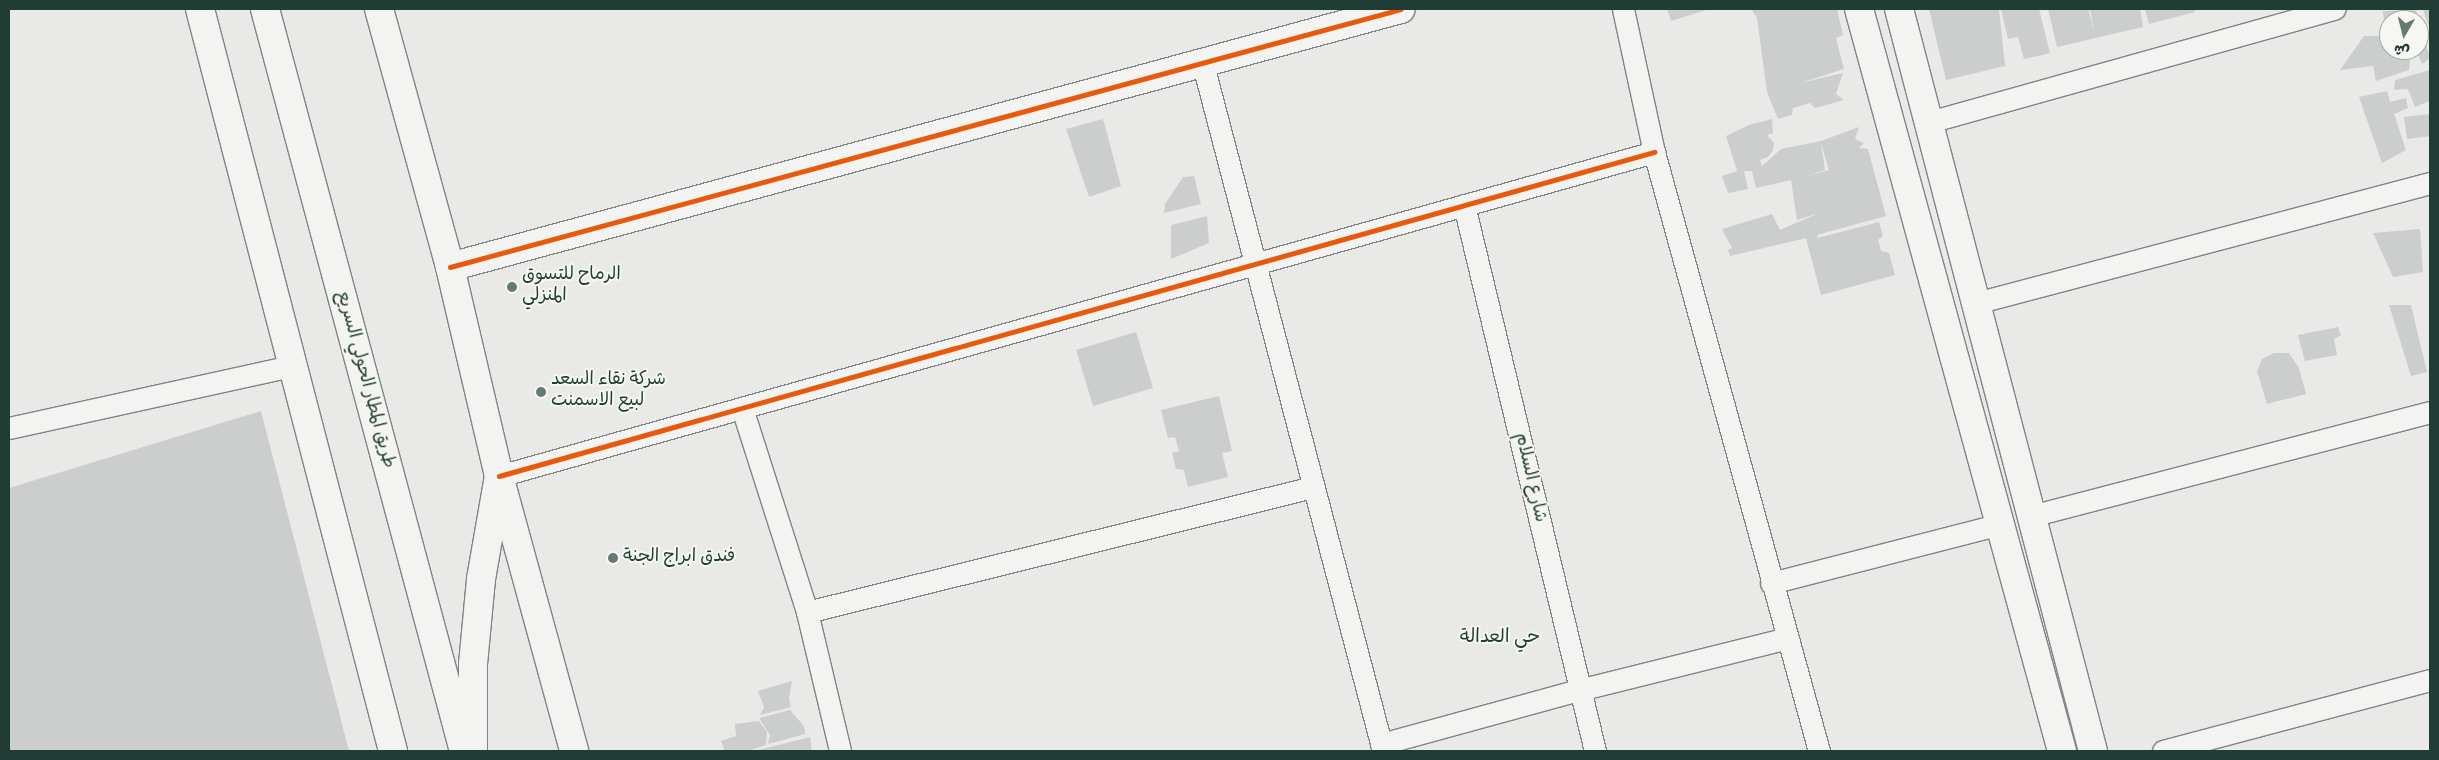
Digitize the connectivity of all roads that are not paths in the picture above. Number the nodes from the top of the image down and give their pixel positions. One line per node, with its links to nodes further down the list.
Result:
1 (200, 9): 18 (main road)
2 (265, 9): 33 (main road, طريق المطار الحولي السريع)
3 (379, 9): 16 (main road)
4 (1401, 9): 9 (main road)
5 (1623, 9): 12 (street)
6 (1858, 9): 11 (main road)
7 (1899, 9): 10 (main road)
8 (2335, 9): 10 (street)
9 (1202, 61): 15 (street); 16 (main road)
10 (1929, 122): 11 (main road); 17 (main road)
11 (1892, 134): 25 (main road)
12 (1654, 152): 14 (street); 26 (street)
13 (2430, 183): 17 (street)
14 (1464, 205): 15 (street); 30 (street, شارع السلام)
15 (1255, 264): 19 (street); 23 (street)
16 (450, 268): 22 (main road)
17 (1976, 302): 24 (main road)
18 (292, 366): 21 (street); 32 (main road)
19 (742, 408): 22 (street); 27 (street)
20 (2430, 412): 24 (street)
21 (9, 428)
22 (499, 476): 34 (main road); 35 (main road)
23 (1313, 487): 27 (street); 31 (street)
24 (2031, 516): 40 (main road)
25 (2000, 524): 26 (street); 39 (main road)
26 (1771, 583): 28 (street)
27 (807, 612): 36 (street)
28 (1788, 638): 30 (street); 38 (street)
29 (2430, 680): 41 (street)
30 (1579, 690): 31 (street); 37 (street, شارع السلام)
31 (1382, 748)
32 (393, 751)
33 (464, 751)
34 (474, 751)
35 (574, 751)
36 (840, 751)
37 (1594, 751)
38 (1819, 751)
39 (2062, 751)
40 (2093, 751)
41 (2163, 751)

